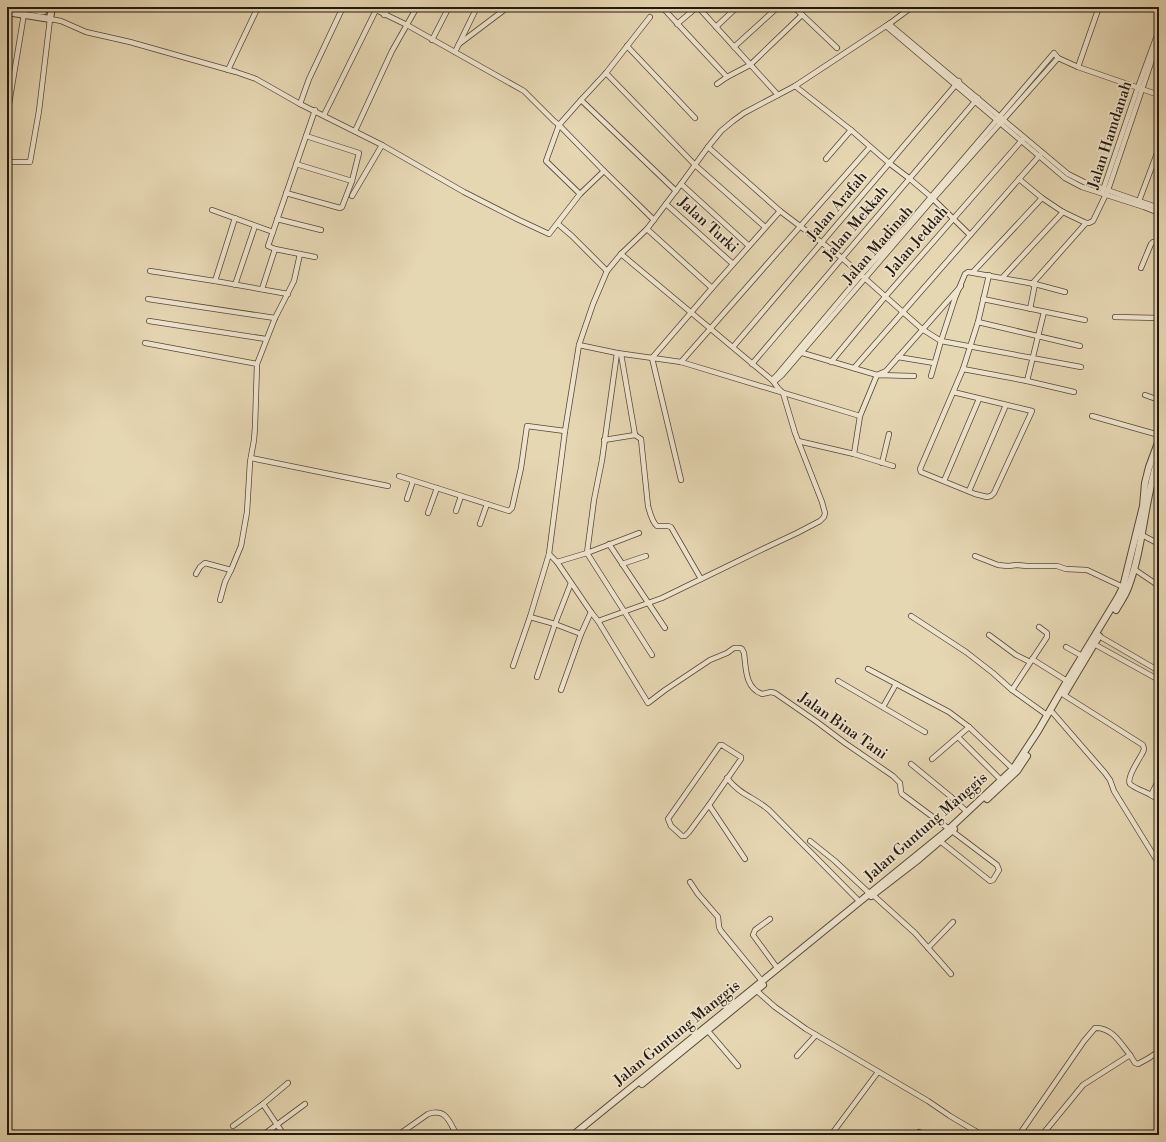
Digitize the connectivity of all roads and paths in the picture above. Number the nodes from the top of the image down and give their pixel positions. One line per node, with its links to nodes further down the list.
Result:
1 (15, 7): 2 (street)
2 (46, 7)
3 (52, 7): 25 (street)
4 (258, 7): 41 (street)
5 (343, 7): 54 (street)
6 (370, 7): 19 (street)
7 (388, 7): 22 (street)
8 (417, 7): 28 (street)
9 (449, 7): 32 (street)
10 (477, 7): 33 (street)
11 (662, 7): 26 (street)
12 (698, 7): 26 (street); 29 (street)
13 (737, 7): 29 (street)
14 (778, 7): 35 (street)
15 (794, 7): 23 (street)
16 (1099, 7): 40 (street)
17 (506, 8): 33 (street)
18 (909, 8): 27 (street)
19 (376, 10): 22 (street); 56 (street)
20 (7, 12): 21 (street)
21 (24, 14): 25 (street); 57 (street)
22 (384, 15): 28 (street)
23 (802, 15): 36 (street); 39 (street)
24 (650, 16): 34 (street)
25 (50, 19): 41 (street); 71 (street)
26 (677, 24): 43 (street)
27 (887, 25): 44 (street); 47 (street)
28 (407, 26): 32 (street); 62 (street)
29 (716, 26): 35 (street)
30 (1159, 30): 49 (street, Jalan Hamdanah)
31 (1159, 39): 49 (street, Jalan Hamdanah)
32 (432, 40): 37 (street)
33 (459, 44): 37 (street)
34 (628, 46): 42 (street); 58 (street)
35 (734, 47): 39 (street)
36 (837, 48)
37 (455, 52): 60 (street)
38 (1058, 58): 40 (street); 46 (street); 48 (street)
39 (750, 64): 43 (street); 50 (street)
40 (1078, 67): 49 (street)
41 (228, 70): 54 (street)
42 (606, 73): 53 (street); 74 (street)
43 (727, 78): 45 (street)
44 (957, 83): 52 (street); 72 (street, Jalan Arafah)
45 (717, 84)
46 (1027, 84): 48 (street); 59 (street)
47 (795, 86): 50 (street); 61 (street)
48 (1033, 87): 59 (street)
49 (1140, 88): 51 (street); 81 (street, Jalan Hamdanah)
50 (778, 95): 66 (street)
51 (1159, 95)
52 (976, 99): 59 (street); 76 (street, Jalan Mekkah)
53 (581, 100): 60 (street); 80 (street)
54 (300, 104): 55 (street)
55 (315, 110): 56 (street); 63 (street)
56 (324, 115): 62 (street)
57 (7, 116)
58 (695, 118)
59 (1000, 120): 64 (street); 85 (street, Jalan Madinah)
60 (559, 125): 75 (street); 83 (street)
61 (851, 130): 67 (street); 70 (street)
62 (355, 131): 65 (street)
63 (306, 136): 73 (street); 78 (street)
64 (1023, 139): 69 (street); 95 (street, Jalan Jeddah)
65 (382, 145): 84 (street); 99 (street)
66 (708, 147): 74 (street); 91 (street)
67 (870, 147): 72 (street); 101 (street)
68 (1159, 148): 87 (street)
69 (1040, 154): 77 (street); 81 (street)
70 (826, 158)
71 (7, 162)
72 (889, 163): 76 (street); 107 (street, Jalan Arafah)
73 (296, 164): 78 (street); 82 (street)
74 (695, 165): 79 (street); 102 (street)
75 (604, 171): 83 (street); 97 (street)
76 (910, 179): 85 (street); 114 (street, Jalan Mekkah)
77 (1019, 179): 86 (street); 106 (street)
78 (352, 181): 82 (street)
79 (681, 184): 80 (street); 109 (street)
80 (676, 191): 88 (street)
81 (1105, 192): 87 (street); 93 (street); 98 (street, Jalan Hamdanah)
82 (286, 193): 96 (street)
83 (580, 194): 99 (street)
84 (352, 196)
85 (932, 197): 95 (street); 121 (street, Jalan Madinah)
86 (1042, 198): 92 (street); 119 (street)
87 (1139, 201): 89 (street)
88 (666, 204): 97 (street); 115 (street, Jalan Turki)
89 (1159, 208)
90 (212, 210): 94 (street)
91 (780, 211): 101 (street); 102 (street)
92 (1063, 212): 98 (street); 122 (street)
93 (1159, 213)
94 (235, 218): 100 (street); 123 (street)
95 (953, 218): 106 (street); 131 (street, Jalan Jeddah)
96 (277, 219): 104 (street); 105 (street)
97 (654, 220): 103 (street)
98 (1086, 223): 124 (street, Jalan Hamdanah)
99 (558, 224): 118 (street)
100 (255, 226): 105 (street); 125 (street)
101 (801, 226): 107 (street); 144 (street)
102 (765, 228): 109 (street)
103 (647, 229): 112 (street); 127 (street)
104 (321, 230)
105 (273, 232): 110 (street)
106 (970, 234): 135 (street)
107 (822, 243): 114 (street); 153 (street, Jalan Arafah)
108 (1159, 244): 116 (street)
109 (749, 246): 115 (street)
110 (275, 249): 111 (street); 128 (street)
111 (300, 254): 113 (street); 130 (street)
112 (621, 254): 118 (street); 137 (street)
113 (315, 257)
114 (842, 258): 121 (street); 163 (street, Jalan Mekkah)
115 (733, 264): 127 (street)
116 (1141, 268)
117 (150, 271): 123 (street)
118 (607, 271): 150 (street)
119 (973, 272): 120 (street); 126 (street)
120 (989, 275): 122 (street); 133 (street)
121 (863, 277): 131 (street); 154 (street, Jalan Madinah)
122 (1003, 277): 124 (street)
123 (215, 281): 125 (street)
124 (1033, 284): 129 (street); 134 (street)
125 (236, 285): 128 (street)
126 (961, 286): 145 (street); 148 (street)
127 (712, 288): 137 (street)
128 (262, 289): 130 (street)
129 (1065, 292)
130 (288, 294): 139 (street)
131 (885, 296): 135 (street); 160 (street, Jalan Jeddah)
132 (148, 299): 139 (street)
133 (983, 299): 134 (street); 143 (street)
134 (1030, 310): 136 (street)
135 (904, 312): 145 (street); 165 (street)
136 (1044, 312): 141 (street); 146 (street)
137 (690, 313): 144 (street); 157 (street)
138 (1115, 317): 140 (street)
139 (275, 318): 147 (street)
140 (1159, 318)
141 (1085, 320)
142 (149, 321): 147 (street)
143 (978, 322): 146 (street); 151 (street)
144 (710, 329): 153 (street); 159 (street)
145 (922, 329): 148 (street); 156 (street)
146 (1038, 336): 152 (street); 158 (street)
147 (266, 340): 162 (street)
148 (941, 341): 151 (street); 161 (street)
149 (145, 343): 162 (street)
150 (579, 345): 155 (street); 181 (street)
151 (970, 346): 158 (street); 166 (street)
152 (1080, 346)
153 (733, 347): 163 (street)
154 (799, 352): 160 (street); 170 (street, Jalan Madinah)
155 (619, 354): 157 (street); 183 (street); 185 (street)
156 (898, 357): 161 (street); 167 (street)
157 (652, 358): 159 (street); 194 (street)
158 (1033, 358): 164 (street); 171 (street)
159 (680, 362): 174 (street)
160 (831, 362): 165 (street)
161 (934, 363): 169 (street)
162 (257, 364): 190 (street)
163 (752, 364): 170 (street)
164 (1081, 367)
165 (854, 368): 167 (street)
166 (963, 369): 171 (street); 172 (street)
167 (877, 375): 168 (street); 179 (street)
168 (914, 376)
169 (931, 376)
170 (773, 381): 174 (street)
171 (1027, 381): 173 (street)
172 (953, 392): 176 (street); 196 (street)
173 (1074, 392)
174 (783, 393): 179 (street); 187 (street)
175 (1145, 395): 177 (street)
176 (979, 399): 178 (street); 196 (street)
177 (1159, 400)
178 (1006, 405): 199 (street); 199 (street)
179 (860, 416): 188 (street)
180 (1092, 416): 184 (street)
181 (565, 431): 202 (street); 211 (street)
182 (889, 434): 191 (street)
183 (635, 435): 185 (street); 219 (street)
184 (1159, 435)
185 (604, 440): 210 (street)
186 (1159, 440): 222 (street, Jalan Guntung Manggis)
187 (798, 442): 188 (street); 219 (street)
188 (854, 454): 191 (street)
189 (1159, 456): 207 (street, Jalan Guntung Manggis)
190 (251, 458): 197 (street); 217 (street)
191 (882, 463): 192 (street)
192 (893, 466)
193 (399, 476): 195 (street)
194 (681, 480)
195 (413, 481): 198 (street); 201 (street)
196 (944, 481): 199 (street)
197 (388, 486)
198 (437, 488): 200 (street); 204 (street)
199 (969, 491)
200 (461, 496): 202 (street); 203 (street)
201 (407, 499)
202 (487, 504): 205 (street)
203 (456, 511)
204 (428, 512)
205 (480, 524)
206 (639, 533): 208 (street)
207 (1142, 535): 209 (street); 216 (street, Jalan Guntung Manggis)
208 (609, 544): 210 (street); 215 (street)
209 (1159, 544)
210 (587, 553): 214 (street); 226 (street)
211 (549, 554): 214 (street); 228 (street)
212 (646, 556): 215 (street)
213 (975, 556): 222 (street)
214 (557, 562): 220 (street)
215 (622, 564): 224 (street)
216 (1134, 569): 221 (street); 235 (street, Jalan Guntung Manggis)
217 (231, 570): 218 (street); 223 (street)
218 (196, 574)
219 (702, 579): 224 (street)
220 (571, 583): 225 (street); 230 (street)
221 (1159, 586)
222 (1123, 587): 239 (street, Jalan Guntung Manggis)
223 (220, 600)
224 (648, 603): 226 (street); 232 (street)
225 (590, 612): 229 (street); 233 (street)
226 (624, 612): 229 (street); 238 (street)
227 (911, 616): 250 (street)
228 (530, 617): 230 (street); 241 (street)
229 (598, 621): 267 (street, Jalan Bina Tani)
230 (555, 624): 233 (street); 244 (street)
231 (1039, 627): 240 (street)
232 (665, 628)
233 (581, 634): 249 (street)
234 (989, 635): 240 (street)
235 (1099, 636): 236 (street, Jalan Guntung Manggis); 243 (street)
236 (1094, 644): 245 (street); 251 (street, Jalan Guntung Manggis)
237 (1066, 647): 239 (street)
238 (652, 655)
239 (1082, 656): 247 (street, Jalan Guntung Manggis)
240 (1031, 660): 247 (street); 250 (street)
241 (513, 666)
242 (868, 669): 248 (street)
243 (1159, 671)
244 (537, 677)
245 (1159, 680)
246 (838, 681): 252 (street)
247 (1067, 681): 253 (street, Jalan Guntung Manggis)
248 (896, 684): 252 (street); 254 (street)
249 (561, 690)
250 (1012, 690): 253 (street)
251 (1064, 695): 253 (street, Jalan Guntung Manggis); 263 (street)
252 (883, 707): 255 (street)
253 (1050, 714): 259 (street, Jalan Guntung Manggis); 267 (street, Jalan Guntung Manggis); 271 (street)
254 (969, 727): 256 (street); 259 (street)
255 (925, 732)
256 (958, 737): 257 (street); 262 (street)
257 (932, 759)
258 (911, 764): 266 (street)
259 (1013, 769): 262 (street, Jalan Guntung Manggis)
260 (727, 778): 265 (street); 265 (street); 274 (street)
261 (1159, 779): 263 (street)
262 (1001, 780): 266 (street, Jalan Guntung Manggis)
263 (1150, 795): 264 (street)
264 (1159, 800)
265 (709, 805): 270 (street)
266 (967, 812): 267 (street, Jalan Guntung Manggis)
267 (950, 830): 269 (street, Jalan Guntung Manggis); 269 (street); 273 (street, Jalan Guntung Manggis)
268 (810, 840): 273 (street)
269 (940, 841): 273 (street, Jalan Guntung Manggis)
270 (745, 859)
271 (1159, 864)
272 (690, 882): 280 (street)
273 (871, 894): 274 (street, Jalan Guntung Manggis); 277 (street); 280 (street, Jalan Guntung Manggis)
274 (860, 901): 278 (street, Jalan Guntung Manggis)
275 (770, 919): 278 (street)
276 (953, 922): 277 (street)
277 (928, 948): 279 (street)
278 (778, 968): 280 (street, Jalan Guntung Manggis)
279 (951, 974)
280 (759, 986): 281 (street, Jalan Guntung Manggis); 282 (street); 299 (street, Jalan Guntung Manggis)
281 (708, 1031): 286 (street); 300 (street, Jalan Guntung Manggis)
282 (816, 1035): 285 (street); 287 (street)
283 (1159, 1051): 284 (street)
284 (1130, 1055): 305 (street); 306 (street)
285 (797, 1056)
286 (738, 1066)
287 (878, 1072): 293 (street); 301 (street)
288 (288, 1083): 289 (street)
289 (263, 1104): 291 (street); 292 (street)
290 (305, 1104): 291 (street)
291 (277, 1125): 295 (street); 296 (street)
292 (233, 1126)
293 (975, 1131): 303 (street); 304 (street)
294 (919, 1132): 302 (street)
295 (263, 1135)
296 (284, 1135)
297 (398, 1135): 298 (street)
298 (457, 1135)
299 (573, 1135)
300 (579, 1135)
301 (831, 1135)
302 (925, 1135)
303 (969, 1135)
304 (982, 1135)
305 (1019, 1135)
306 (1042, 1135)

